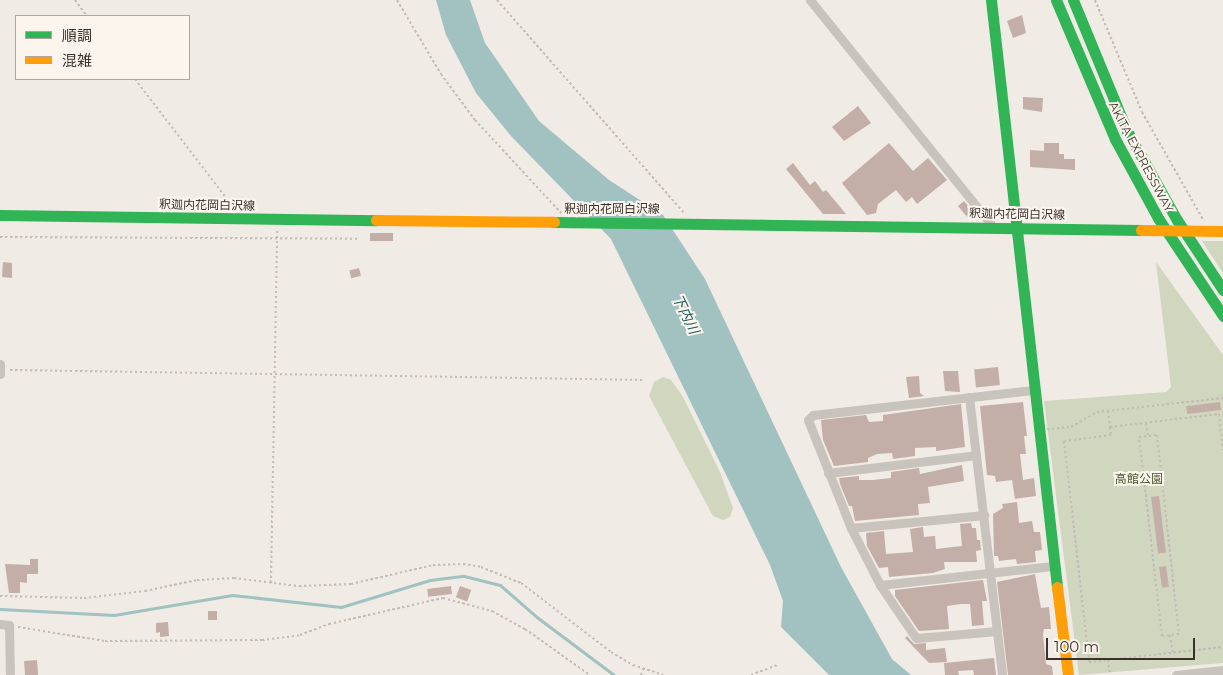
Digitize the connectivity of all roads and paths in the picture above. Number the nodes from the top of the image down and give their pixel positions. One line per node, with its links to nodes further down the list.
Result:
1 (75, 0): 9 (path)
2 (397, 0): 14 (path)
3 (496, 0): 15 (path)
4 (810, 0): 16 (street)
5 (991, 0): 17 (main road)
6 (1056, 0): 24 (main road, AKITA EXPRESSWAY)
7 (1073, 0): 23 (main road, AKITA EXPRESSWAY)
8 (1095, 0): 18 (path)
9 (86, 15)
10 (136, 80): 12 (path)
11 (0, 215): 12 (main road, 釈迦内花岡白沢線)
12 (243, 219): 13 (main road, 釈迦内花岡白沢線)
13 (277, 219): 14 (main road, 釈迦内花岡白沢線); 22 (path)
14 (572, 222): 15 (main road, 釈迦内花岡白沢線)
15 (689, 223): 16 (main road, 釈迦内花岡白沢線)
16 (994, 228): 17 (main road, 釈迦内花岡白沢線)
17 (1015, 228): 18 (main road, 釈迦内花岡白沢線); 30 (main road)
18 (1211, 231): 19 (main road, 釈迦内花岡白沢線)
19 (1223, 231)
20 (0, 237): 22 (path)
21 (358, 239): 22 (path)
22 (277, 240): 28 (path)
23 (1223, 290)
24 (1223, 316)
25 (0, 364): 26 (street)
26 (0, 370): 27 (street); 28 (path)
27 (0, 374)
28 (276, 374): 29 (path); 46 (path)
29 (645, 380)
30 (1033, 390): 31 (street); 37 (main road)
31 (969, 397): 40 (street); 41 (street)
32 (1223, 398): 33 (path)
33 (1108, 411): 36 (path); 37 (path)
34 (1146, 423): 35 (path); 36 (path); 38 (path)
35 (1222, 423): 39 (path)
36 (1110, 427): 54 (path)
37 (1037, 430): 44 (main road)
38 (1148, 436): 51 (path); 51 (path)
39 (1223, 450)
40 (976, 454): 41 (street); 42 (street)
41 (828, 473): 43 (street)
42 (984, 514): 43 (street); 45 (street)
43 (851, 528): 47 (street)
44 (1053, 566): 45 (street); 64 (main road)
45 (991, 572): 47 (street); 50 (street)
46 (271, 583): 48 (path); 56 (path)
47 (880, 585): 50 (street)
48 (0, 596)
49 (4, 625): 58 (street); 59 (path)
50 (997, 631): 63 (street)
51 (1170, 635): 53 (path)
52 (1223, 647): 53 (path)
53 (1173, 653): 54 (path)
54 (1108, 660): 65 (path)
55 (777, 665): 62 (path)
56 (643, 669): 60 (path); 61 (path)
57 (1223, 670): 66 (street)
58 (10, 675)
59 (590, 675)
60 (641, 675)
61 (664, 675)
62 (751, 675)
63 (1002, 675)
64 (1068, 675)
65 (1110, 675)
66 (1176, 675)

